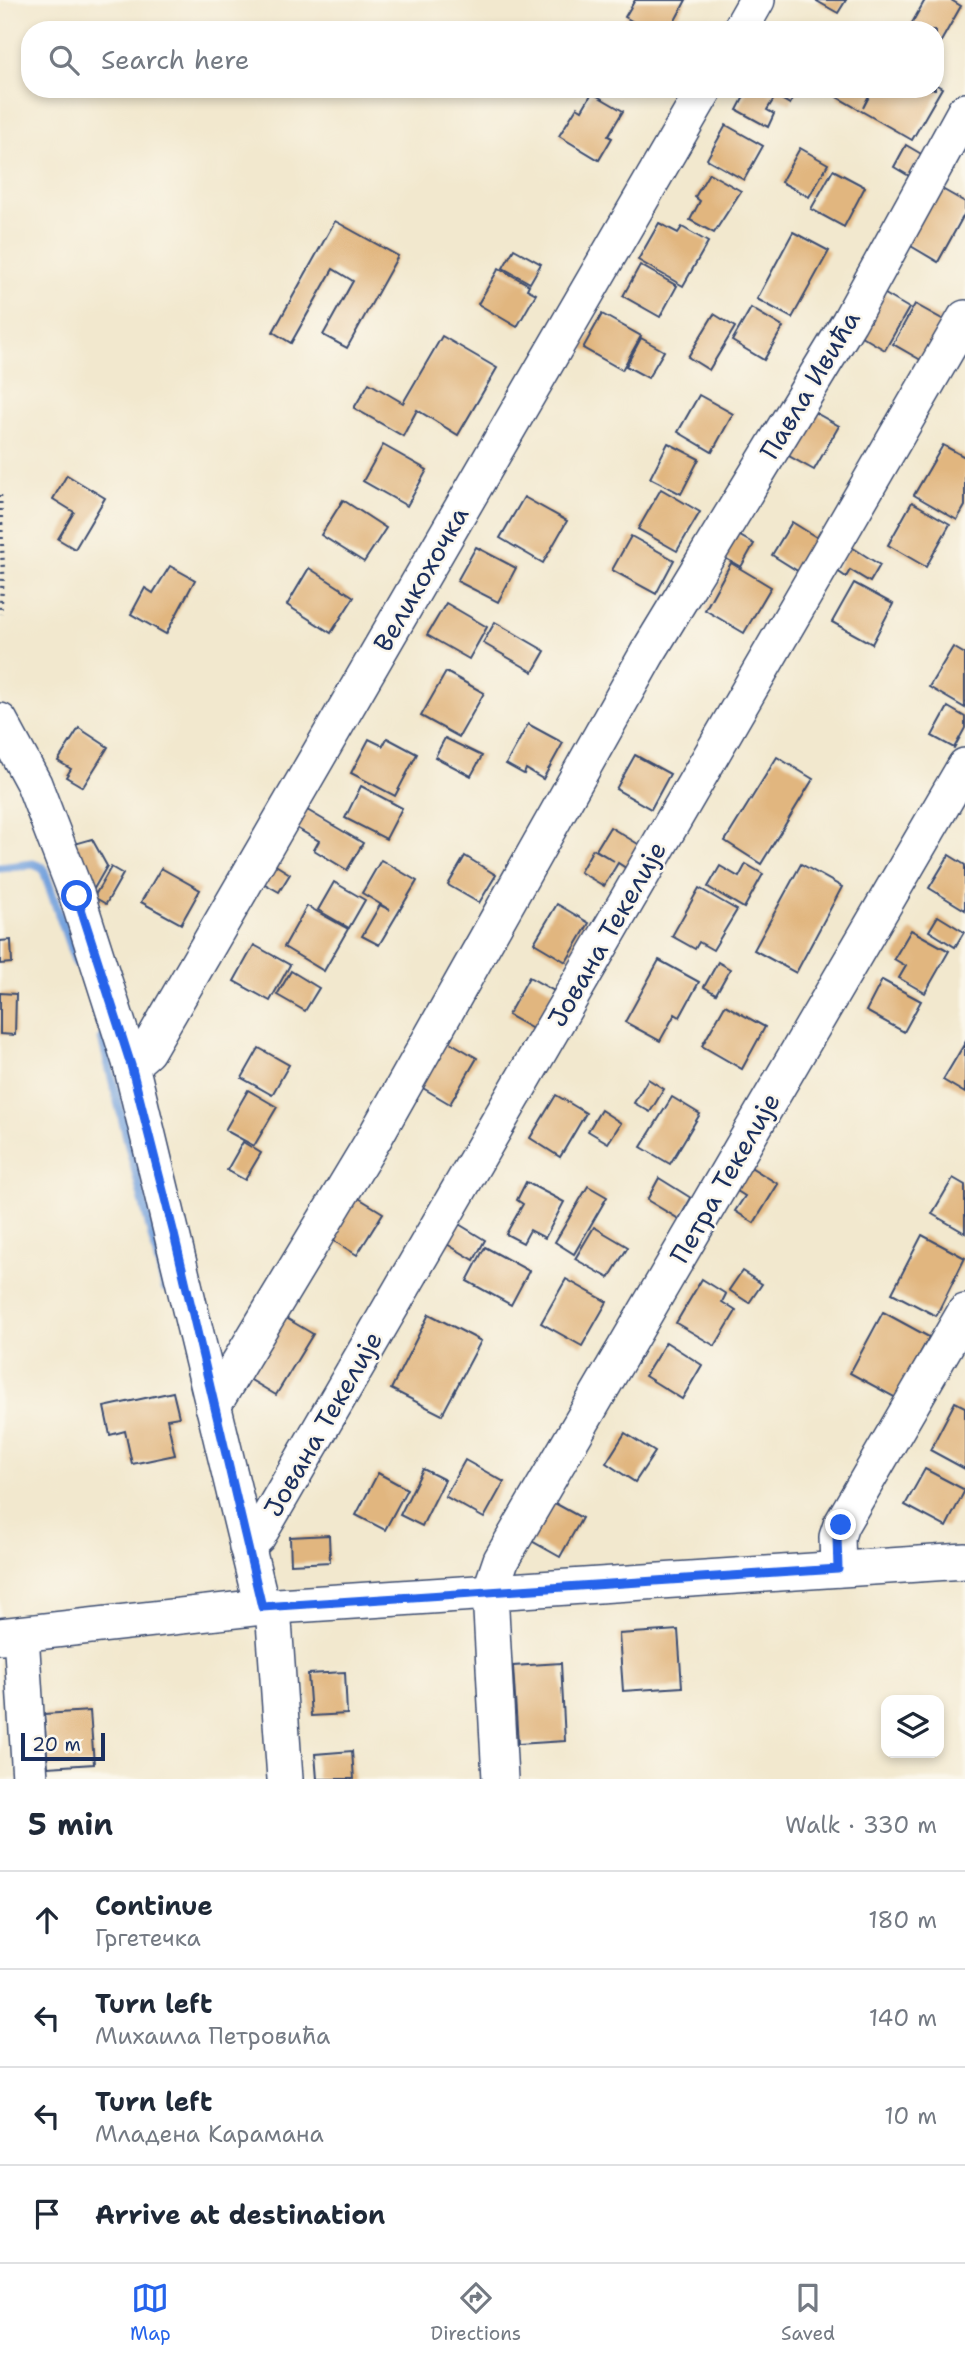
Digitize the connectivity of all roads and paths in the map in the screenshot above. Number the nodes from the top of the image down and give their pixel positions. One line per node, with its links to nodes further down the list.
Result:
1 (757, 0): 2 (street)
2 (745, 21)
3 (700, 98): 10 (street, Великохочка)
4 (965, 111): 12 (street, Павла Ивића)
5 (965, 318): 13 (street, Јована Текелије)
6 (0, 495): 7 (path)
7 (0, 614)
8 (0, 721): 10 (street)
9 (965, 766): 16 (street, Петра Текелије)
10 (131, 1065): 12 (street)
11 (965, 1312): 15 (street)
12 (213, 1406): 13 (street)
13 (247, 1548): 17 (street)
14 (965, 1561): 15 (street)
15 (838, 1569): 16 (street)
16 (490, 1592): 17 (street); 21 (street)
17 (268, 1607): 18 (street); 20 (street)
18 (10, 1635): 19 (street)
19 (30, 1779)
20 (285, 1779)
21 (500, 1779)

